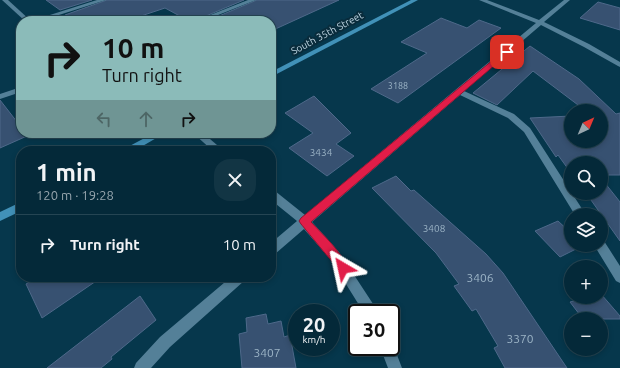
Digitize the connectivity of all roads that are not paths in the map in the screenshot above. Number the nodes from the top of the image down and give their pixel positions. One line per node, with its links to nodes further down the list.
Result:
1 (5, 0): 7 (street)
2 (103, 0): 8 (street)
3 (253, 0): 9 (street)
4 (415, 0): 12 (main road, South 35th Street)
5 (482, 0): 10 (street)
6 (568, 0): 10 (street)
7 (23, 16)
8 (50, 16)
9 (211, 16)
10 (542, 22): 11 (street); 14 (street)
11 (620, 64)
12 (276, 72)
13 (16, 90): 15 (street)
14 (459, 92): 21 (street); 24 (street)
15 (0, 97)
16 (152, 138): 18 (main road)
17 (203, 138): 19 (street)
18 (136, 146)
19 (213, 146)
20 (276, 198): 24 (street)
21 (577, 208)
22 (16, 209): 23 (main road)
23 (0, 217)
24 (304, 221): 25 (street); 29 (street)
25 (276, 246)
26 (604, 252): 27 (street)
27 (620, 277)
28 (234, 282): 31 (street)
29 (366, 304)
30 (391, 356): 32 (street)
31 (141, 368)
32 (395, 368)

